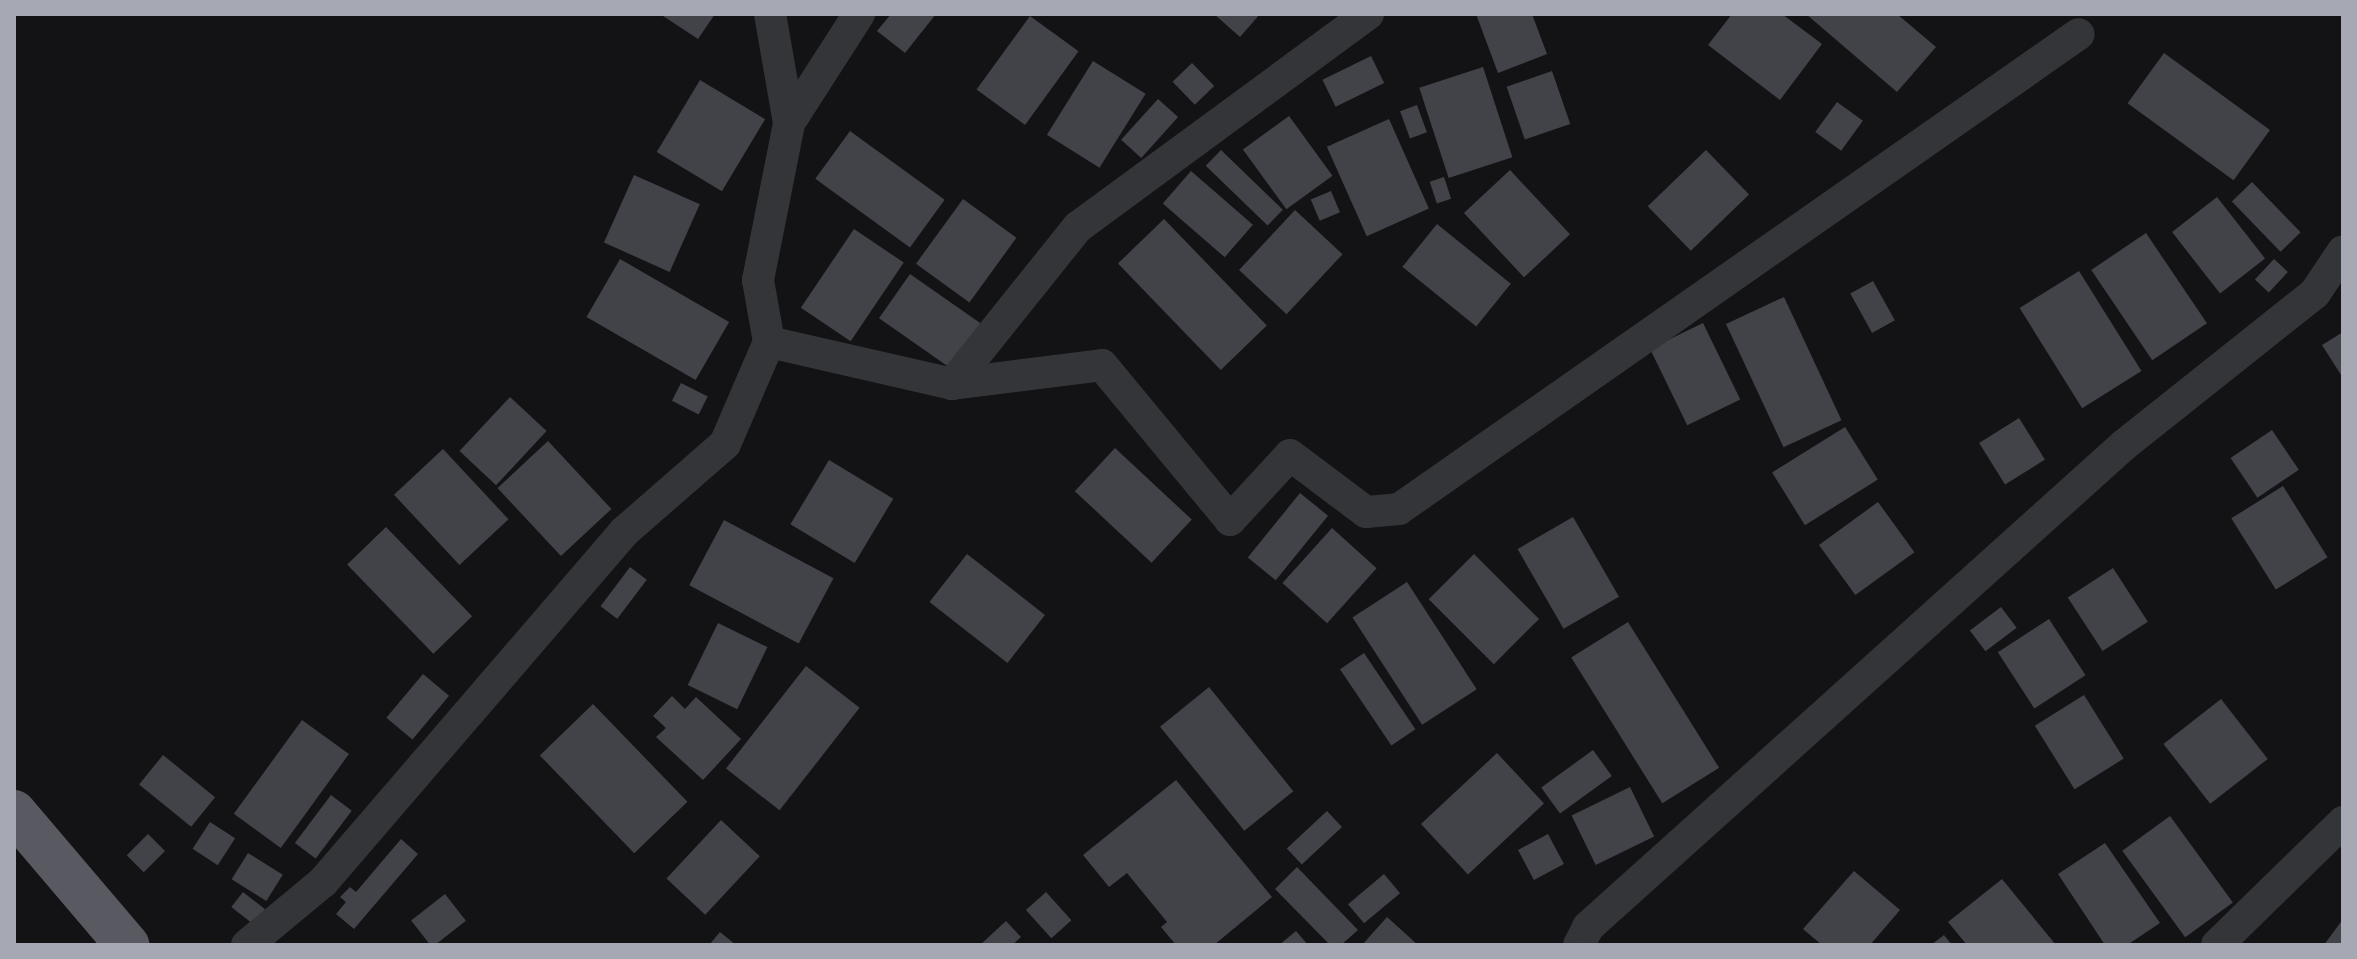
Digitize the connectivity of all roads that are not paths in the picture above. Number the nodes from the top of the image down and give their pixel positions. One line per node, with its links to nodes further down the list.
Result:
1 (770, 14): 5 (street)
2 (859, 14): 5 (street)
3 (1368, 14): 8 (street)
4 (2079, 34): 8 (street)
5 (789, 123): 7 (street)
6 (2343, 251): 13 (street)
7 (769, 342): 8 (street); 12 (street)
8 (952, 384)
9 (14, 812): 11 (highway)
10 (2343, 822): 14 (street)
11 (127, 945)
12 (247, 945)
13 (1579, 945)
14 (2217, 945)

